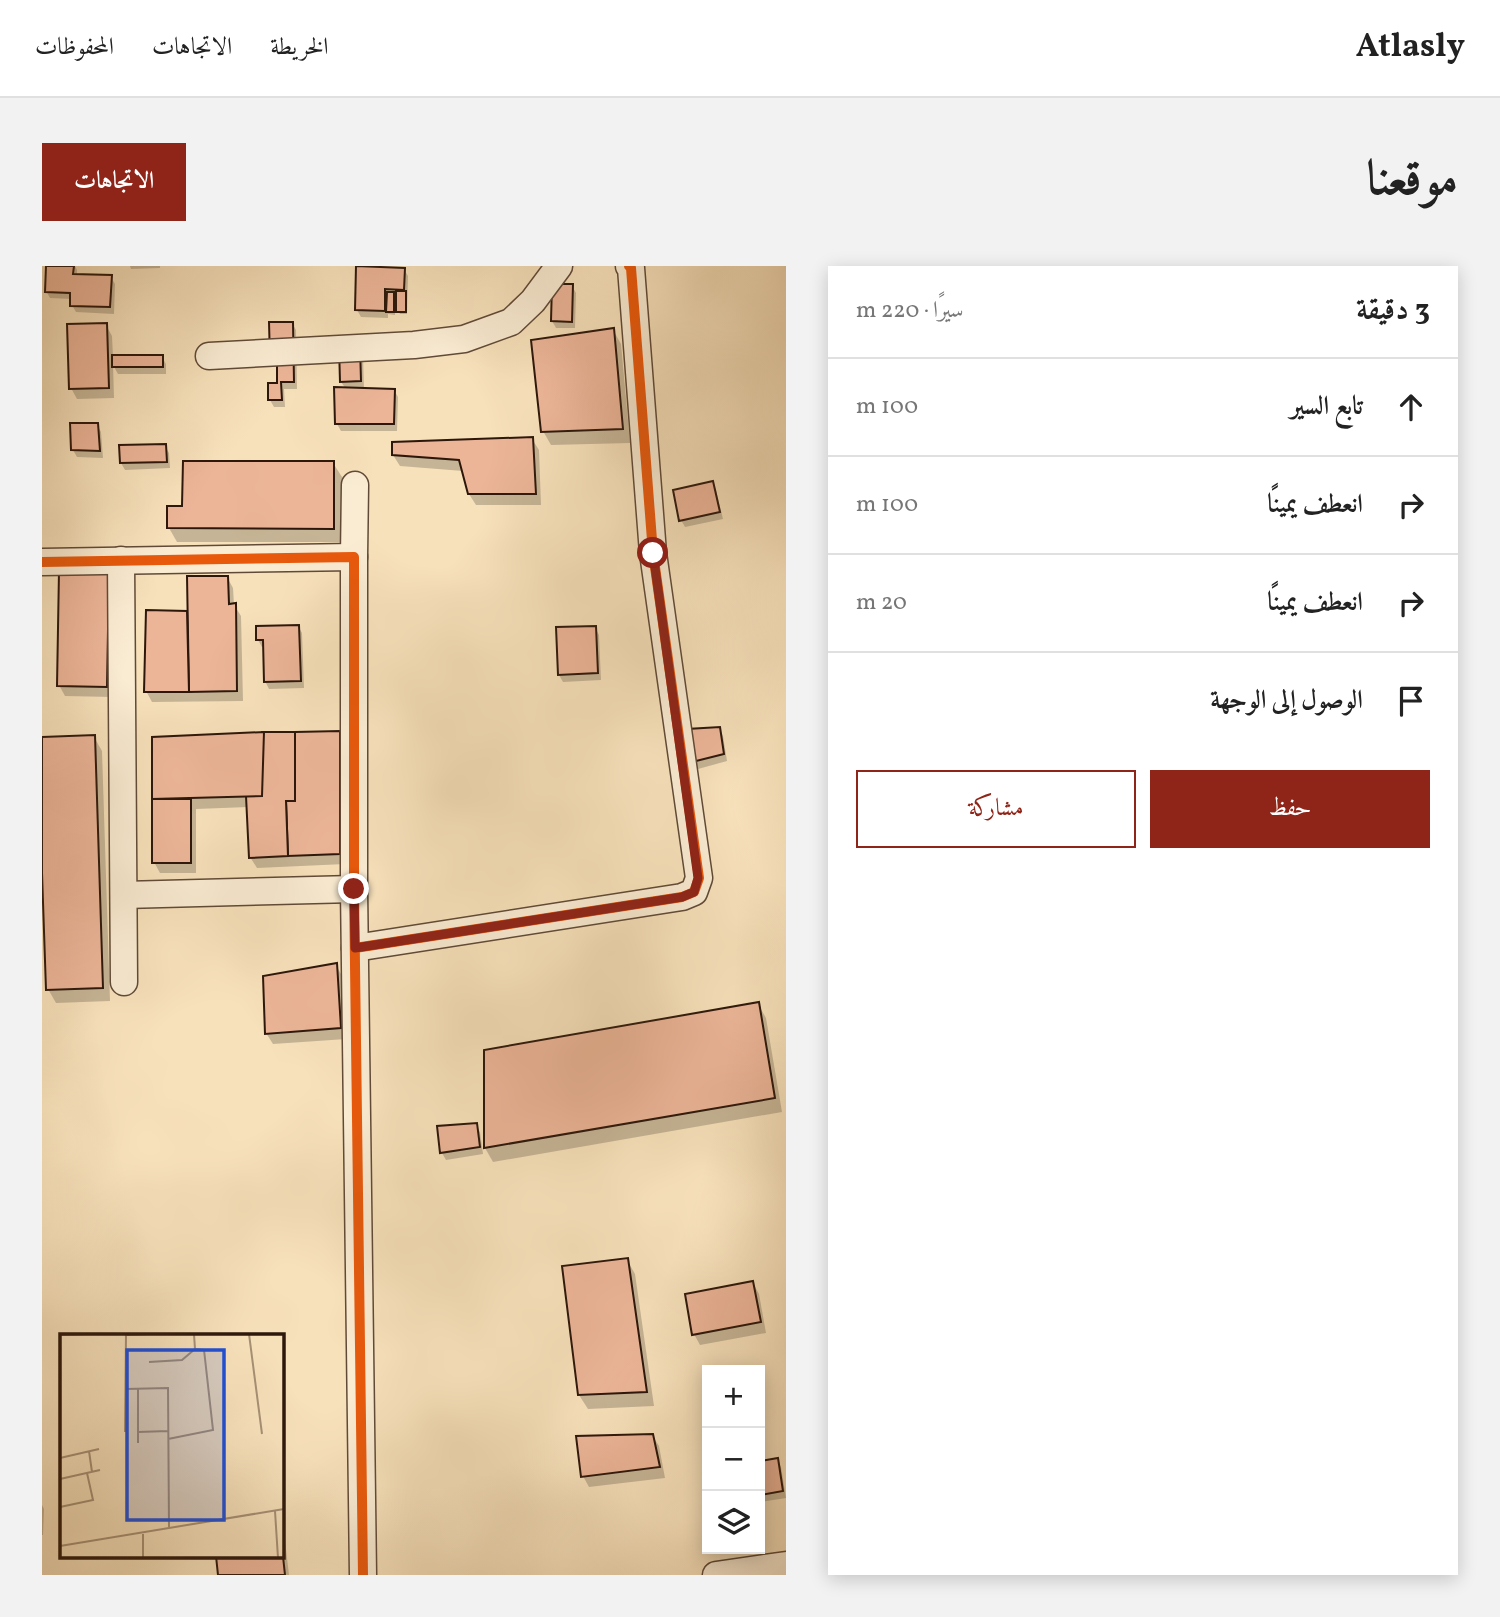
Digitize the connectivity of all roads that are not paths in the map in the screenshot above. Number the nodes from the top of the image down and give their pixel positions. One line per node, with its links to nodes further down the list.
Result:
1 (559, 266): 3 (street)
2 (629, 266): 10 (street)
3 (209, 356)
4 (355, 485): 5 (street)
5 (354, 557): 6 (street); 8 (street)
6 (121, 560): 7 (street); 9 (street)
7 (42, 562)
8 (354, 889): 9 (street); 10 (street)
9 (124, 895): 11 (street)
10 (355, 948): 13 (street)
11 (124, 982)
12 (786, 1565): 14 (street)
13 (363, 1575)
14 (716, 1575)

